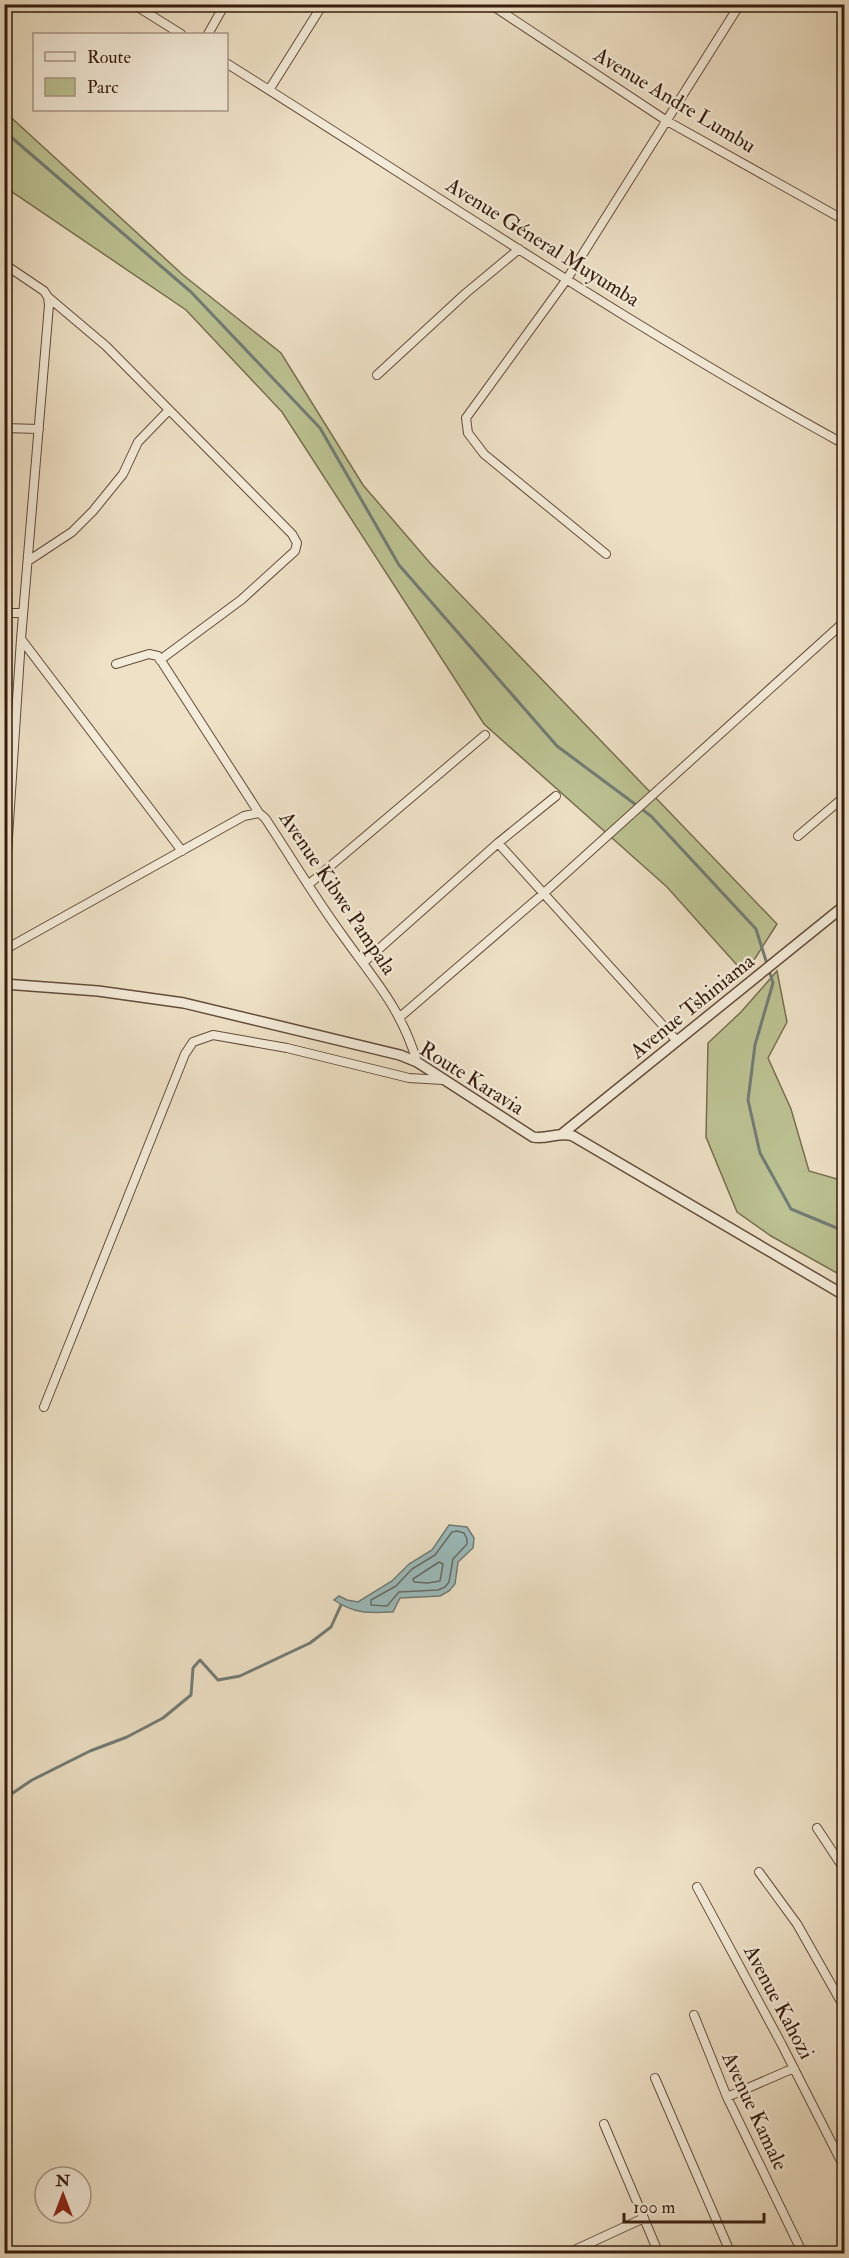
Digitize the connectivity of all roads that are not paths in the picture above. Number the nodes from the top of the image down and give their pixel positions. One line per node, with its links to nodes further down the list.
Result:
1 (133, 4): 6 (street)
2 (225, 4): 7 (street)
3 (323, 4): 9 (street)
4 (490, 4): 10 (street, Avenue Andre Lumbu)
5 (740, 4): 10 (street)
6 (179, 33)
7 (209, 33)
8 (228, 64): 9 (street, Avenue Géneral Muyumba)
9 (269, 90): 12 (street, Avenue Géneral Muyumba)
10 (667, 122): 11 (street, Avenue Andre Lumbu); 14 (street)
11 (844, 220)
12 (519, 249): 14 (street, Avenue Géneral Muyumba); 16 (street)
13 (4, 264): 15 (street)
14 (567, 279): 20 (street, Avenue Géneral Muyumba); 21 (street)
15 (48, 297): 17 (street); 19 (street)
16 (376, 375)
17 (169, 410): 22 (street); 27 (street)
18 (4, 428): 19 (street)
19 (39, 429): 22 (street)
20 (844, 444)
21 (606, 554)
22 (28, 561): 24 (street)
23 (4, 613): 24 (street)
24 (23, 613): 26 (street)
25 (844, 622): 38 (street)
26 (21, 639): 32 (street); 36 (street)
27 (160, 660): 28 (street); 33 (street)
28 (116, 664)
29 (485, 735): 37 (street)
30 (556, 796): 35 (street)
31 (844, 797): 34 (street)
32 (8, 801): 39 (street)
33 (259, 813): 36 (street, Avenue Kibwe Pampala); 37 (street, Avenue Kibwe Pampala)
34 (798, 836)
35 (498, 843): 38 (street); 42 (street)
36 (182, 851): 41 (street, Avenue Kibwe Pampala)
37 (308, 885): 42 (street, Avenue Kibwe Pampala)
38 (544, 893): 44 (street); 45 (street)
39 (4, 899)
40 (844, 906): 45 (street, Avenue Tshiniama)
41 (4, 950)
42 (363, 963): 44 (street, Avenue Kibwe Pampala)
43 (4, 984): 46 (street, Route Karavia)
44 (400, 1017): 46 (street, Avenue Kibwe Pampala)
45 (677, 1041): 48 (street, Avenue Tshiniama)
46 (417, 1062): 47 (street, Route Karavia)
47 (443, 1080): 49 (street, Route Karavia); 52 (street)
48 (580, 1120): 49 (street, Avenue Tshiniama); 50 (street)
49 (562, 1134): 50 (street, Route Karavia)
50 (584, 1142): 51 (street, Route Karavia)
51 (844, 1295)
52 (44, 1407)
53 (817, 1828): 54 (street)
54 (844, 1869)
55 (759, 1872): 57 (street)
56 (697, 1887): 59 (street, Avenue Kahozi)
57 (844, 2007)
58 (694, 2015): 61 (street, Avenue Kamale)
59 (794, 2068): 61 (street); 63 (street, Avenue Kahozi)
60 (655, 2078): 67 (street)
61 (727, 2097): 68 (street, Avenue Kamale)
62 (604, 2124): 64 (street)
63 (844, 2167)
64 (644, 2218): 65 (street); 66 (street)
65 (566, 2253)
66 (659, 2253)
67 (731, 2253)
68 (803, 2253)

